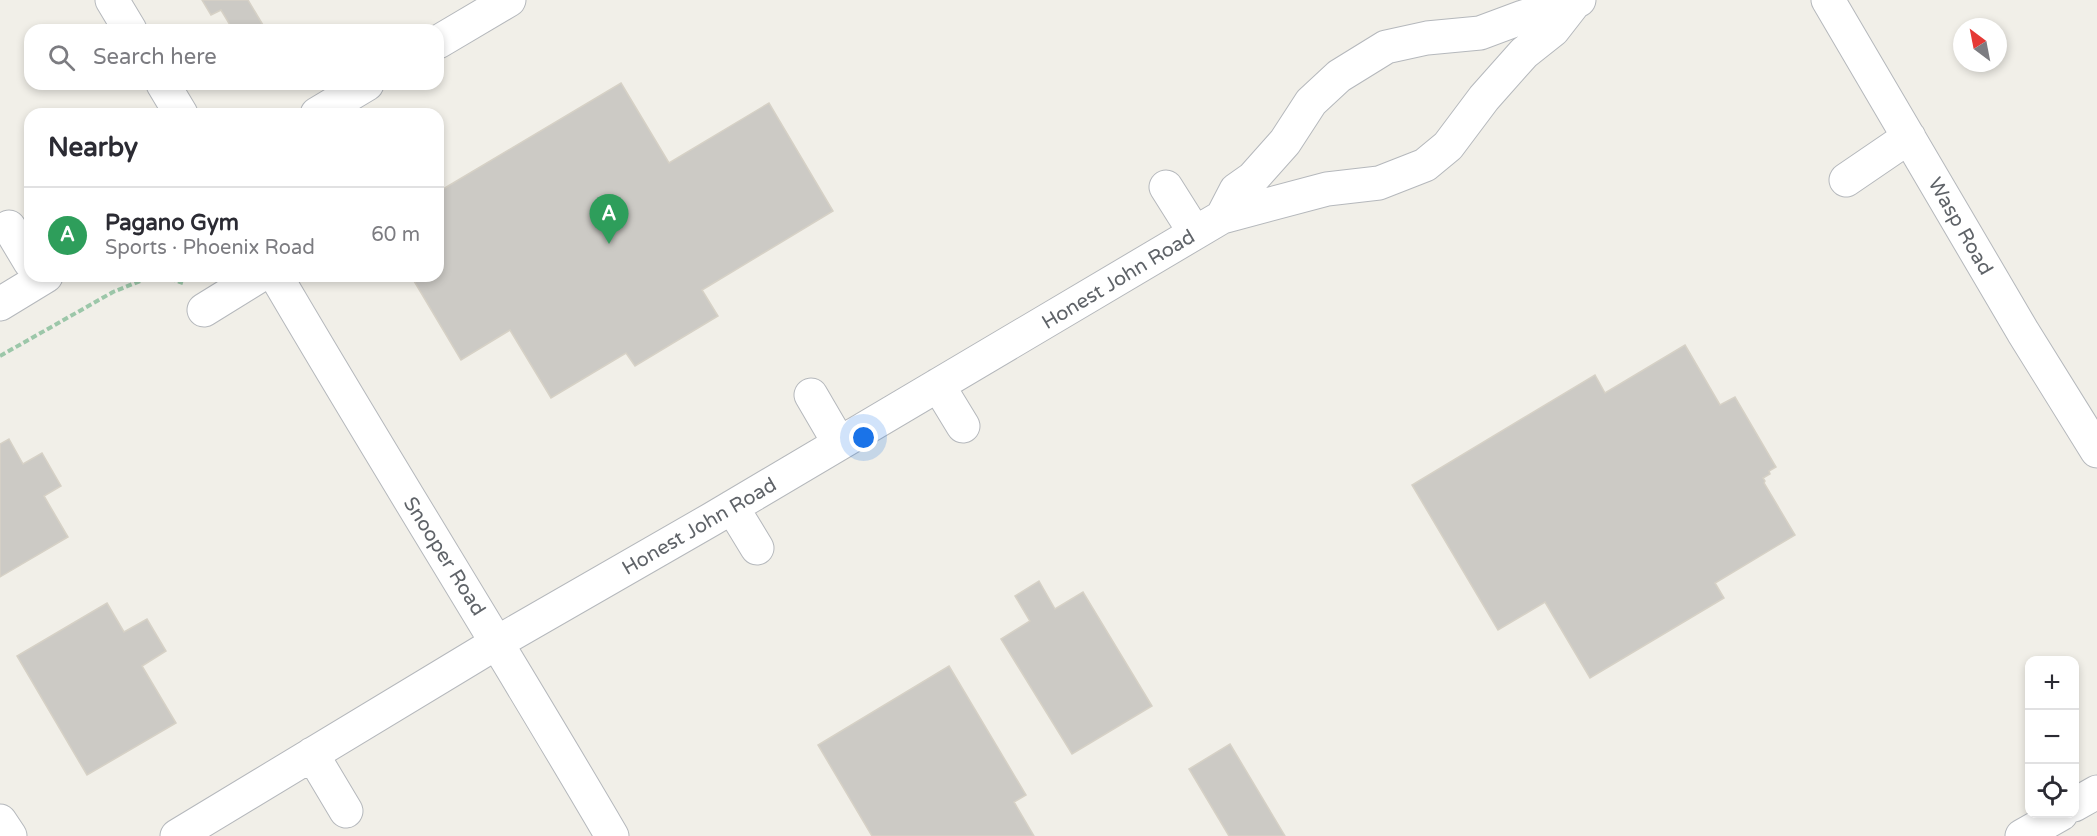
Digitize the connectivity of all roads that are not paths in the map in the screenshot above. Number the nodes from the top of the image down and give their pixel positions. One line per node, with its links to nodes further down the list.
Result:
1 (112, 0): 5 (street)
2 (509, 0): 6 (street)
3 (1828, 0): 11 (street, Wasp Road)
4 (1577, 1): 14 (street, Honest John Road); 14 (street, Honest John Road)
5 (126, 24)
6 (444, 38)
7 (167, 90): 9 (street)
8 (357, 90): 10 (street)
9 (177, 108)
10 (327, 108)
11 (1909, 137): 12 (street); 27 (street, Wasp Road)
12 (1846, 180)
13 (1166, 187): 16 (street)
14 (1222, 218): 16 (street, Honest John Road)
15 (9, 227): 17 (street)
16 (1195, 233): 23 (street, Honest John Road)
17 (24, 250)
18 (29, 282): 21 (street)
19 (249, 282): 22 (street)
20 (280, 282): 30 (street, Snooper Road)
21 (0, 304)
22 (205, 309)
23 (938, 385): 25 (street); 26 (street, Honest John Road)
24 (811, 395): 26 (street)
25 (963, 426)
26 (840, 443): 28 (street, Honest John Road)
27 (2097, 452)
28 (732, 507): 29 (street); 30 (street, Honest John Road)
29 (757, 548)
30 (498, 642): 31 (street, Honest John Road); 39 (street, Snooper Road)
31 (312, 754): 34 (street); 38 (street, Honest John Road)
32 (2097, 792): 33 (street)
33 (2079, 802)
34 (346, 811)
35 (2053, 818): 40 (street)
36 (0, 821): 37 (street)
37 (10, 836)
38 (177, 836)
39 (612, 836)
40 (2022, 836)

